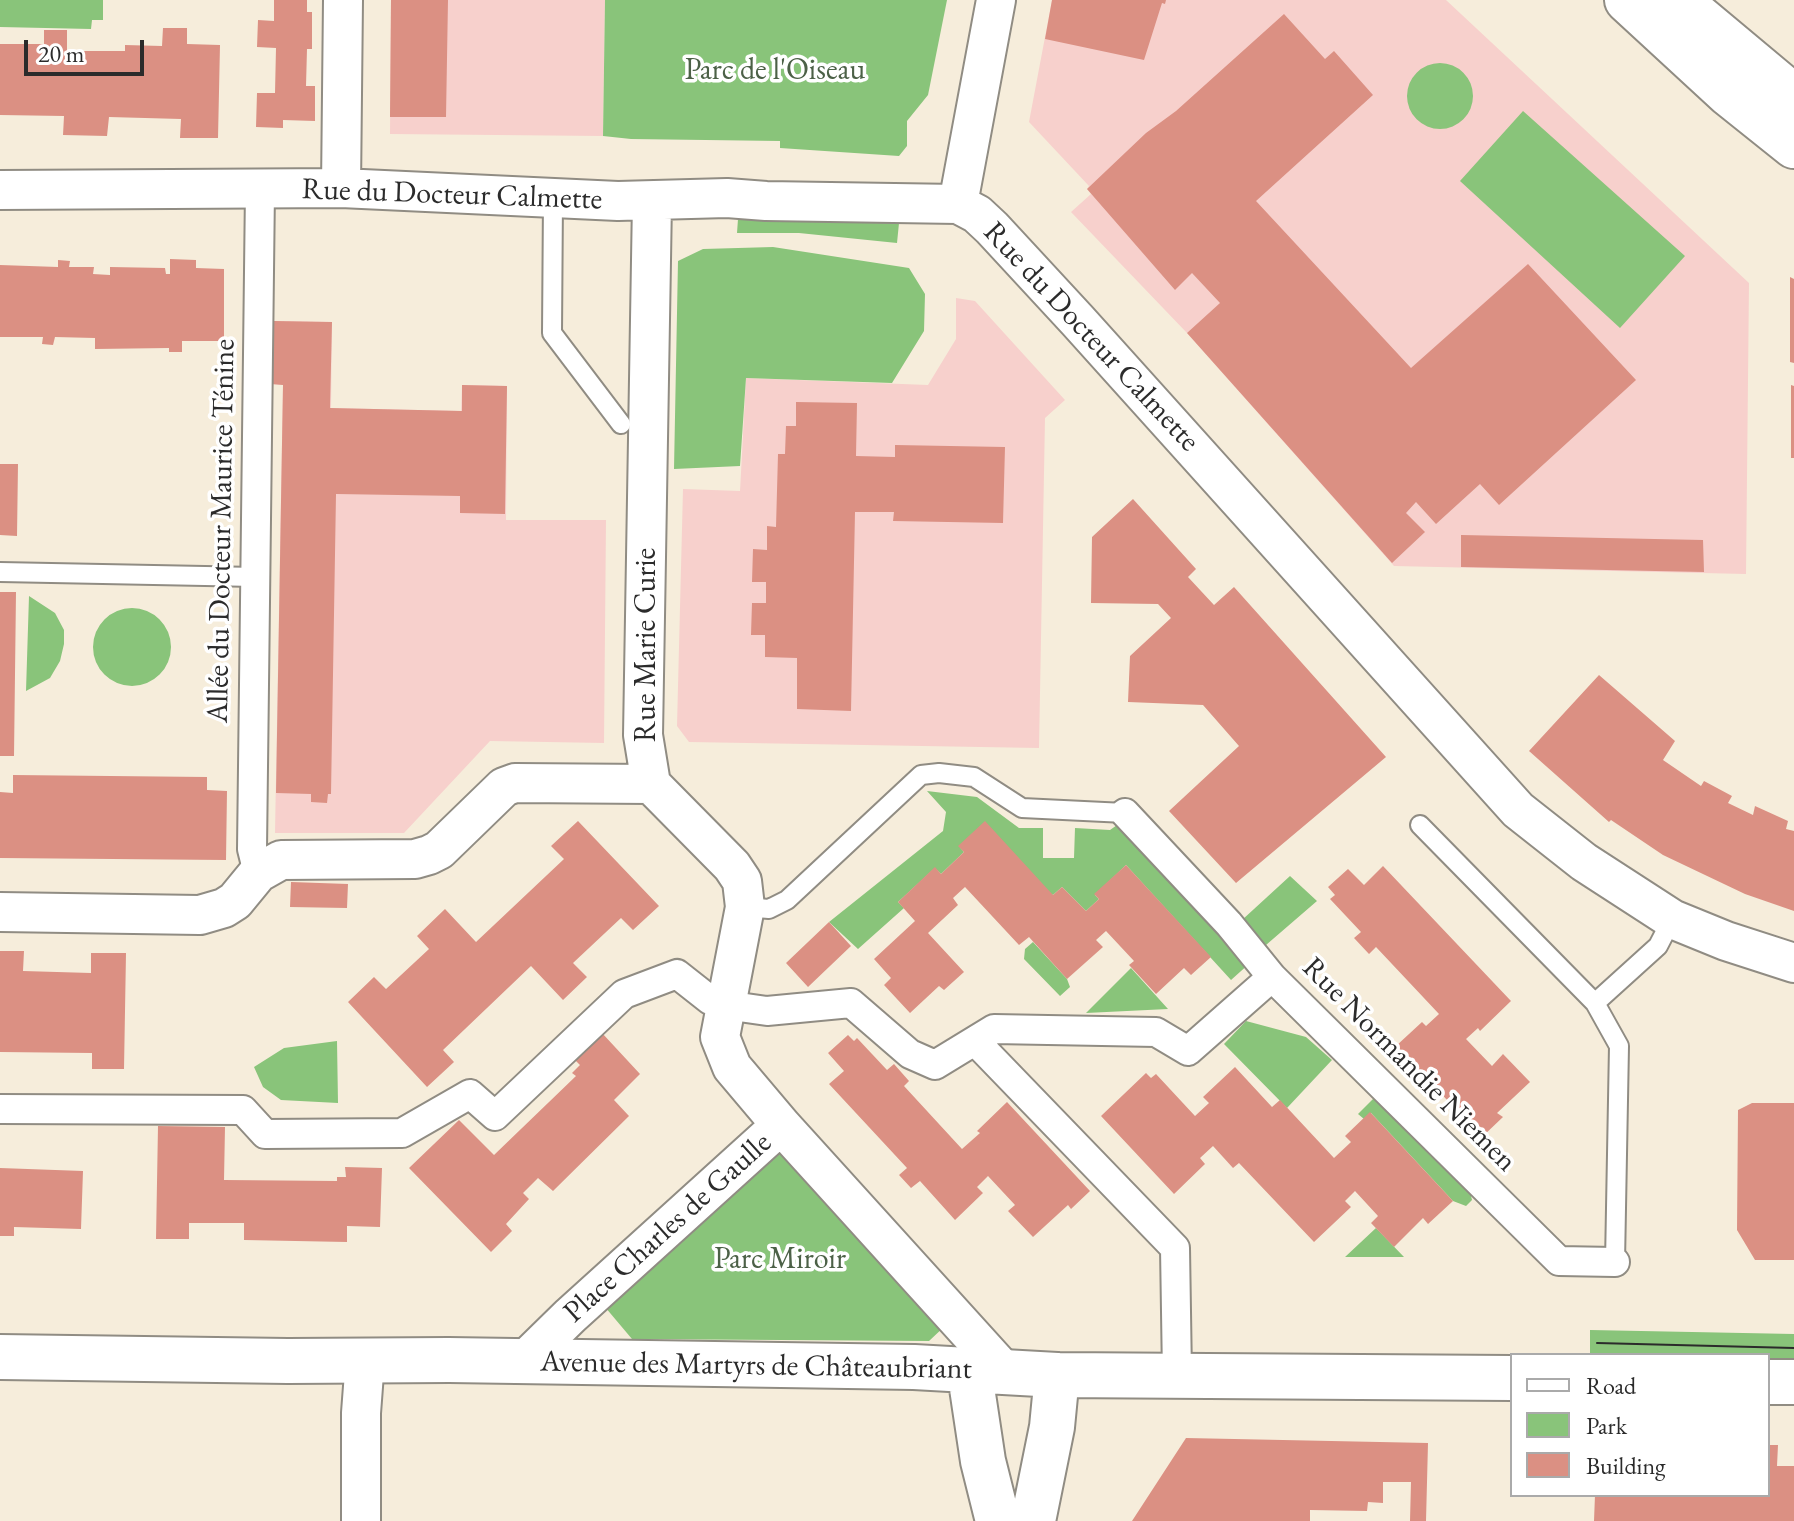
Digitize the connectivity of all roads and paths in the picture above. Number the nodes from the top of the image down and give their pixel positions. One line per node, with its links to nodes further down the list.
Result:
1 (343, 0): 7 (street)
2 (996, 0): 12 (street)
3 (1627, 0): 6 (street)
4 (1678, 0): 5 (street)
5 (1794, 97)
6 (1794, 146)
7 (341, 188): 8 (street, Rue du Docteur Calmette); 10 (street, Rue du Docteur Calmette)
8 (260, 189): 9 (street, Rue du Docteur Calmette); 15 (street, Allée du Docteur Maurice Ténine)
9 (0, 190)
10 (553, 199): 11 (street, Rue du Docteur Calmette); 13 (lane)
11 (652, 201): 12 (street, Rue du Docteur Calmette); 16 (street, Rue Marie Curie)
12 (958, 204): 22 (street, Rue du Docteur Calmette)
13 (621, 424)
14 (0, 572): 15 (lane)
15 (256, 577): 19 (street, Allée du Docteur Maurice Ténine)
16 (651, 784): 19 (street); 20 (street, Rue Marie Curie)
17 (1125, 813): 20 (lane); 24 (street)
18 (1420, 825): 25 (lane)
19 (258, 873): 21 (street)
20 (745, 907): 26 (street, Rue Marie Curie)
21 (0, 912)
22 (1672, 919): 23 (street, Rue du Docteur Calmette); 25 (lane)
23 (1794, 963)
24 (1272, 977): 27 (street, Rue Normandie Niemen); 30 (street, Rue Normandie Niemen)
25 (1595, 1003): 30 (lane)
26 (725, 1005): 27 (street, Rue Normandie Niemen); 28 (street, Rue Normandie Niemen); 29 (street, Rue Marie Curie)
27 (975, 1041): 36 (street)
28 (0, 1109)
29 (781, 1125): 33 (street, Place Charles de Gaulle); 34 (street, Place Charles de Gaulle)
30 (1615, 1262)
31 (0, 1357): 32 (street, Avenue des Martyrs de Châteaubriant)
32 (365, 1360): 33 (street, Avenue des Martyrs de Châteaubriant); 40 (street)
33 (523, 1362): 34 (street, Avenue des Martyrs de Châteaubriant)
34 (987, 1370): 35 (street, Avenue des Martyrs de Châteaubriant); 41 (street)
35 (1057, 1375): 36 (street, Avenue des Martyrs de Châteaubriant); 42 (street)
36 (1177, 1375): 37 (street, Avenue des Martyrs de Châteaubriant)
37 (1510, 1378)
38 (1770, 1382): 39 (street)
39 (1794, 1382)
40 (361, 1521)
41 (998, 1521)
42 (1033, 1521)

